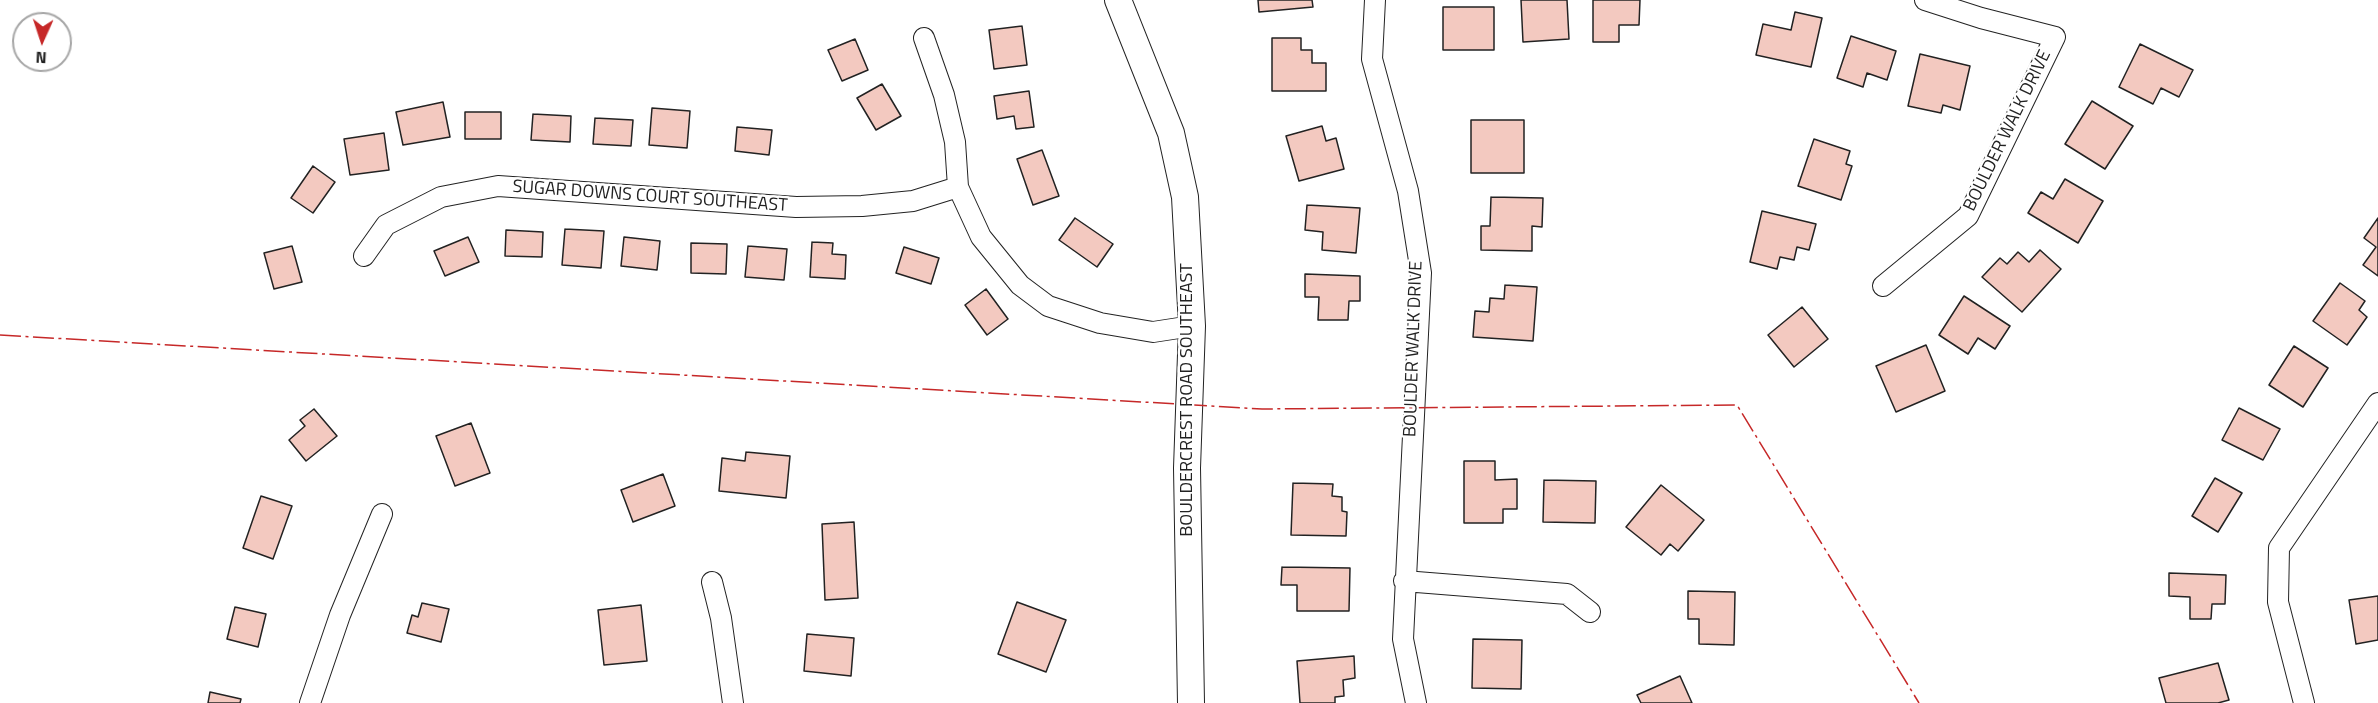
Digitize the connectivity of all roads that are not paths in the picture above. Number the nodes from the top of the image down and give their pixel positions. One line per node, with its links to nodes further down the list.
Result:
1 (1118, 0): 8 (street, BOULDERCREST ROAD SOUTHEAST)
2 (1375, 0): 11 (street, BOULDER WALK DRIVE)
3 (1925, 0): 7 (street, BOULDER WALK DRIVE)
4 (924, 38): 5 (street)
5 (958, 187): 6 (street, SUGAR DOWNS COURT SOUTHEAST); 8 (street)
6 (364, 256)
7 (1883, 286)
8 (1192, 326): 16 (street, BOULDERCREST ROAD SOUTHEAST)
9 (2378, 403): 18 (street)
10 (382, 514): 14 (street)
11 (1404, 581): 13 (street); 17 (street, BOULDER WALK DRIVE)
12 (712, 582): 15 (street)
13 (1590, 612)
14 (310, 703)
15 (733, 703)
16 (1191, 703)
17 (1416, 703)
18 (2304, 703)

